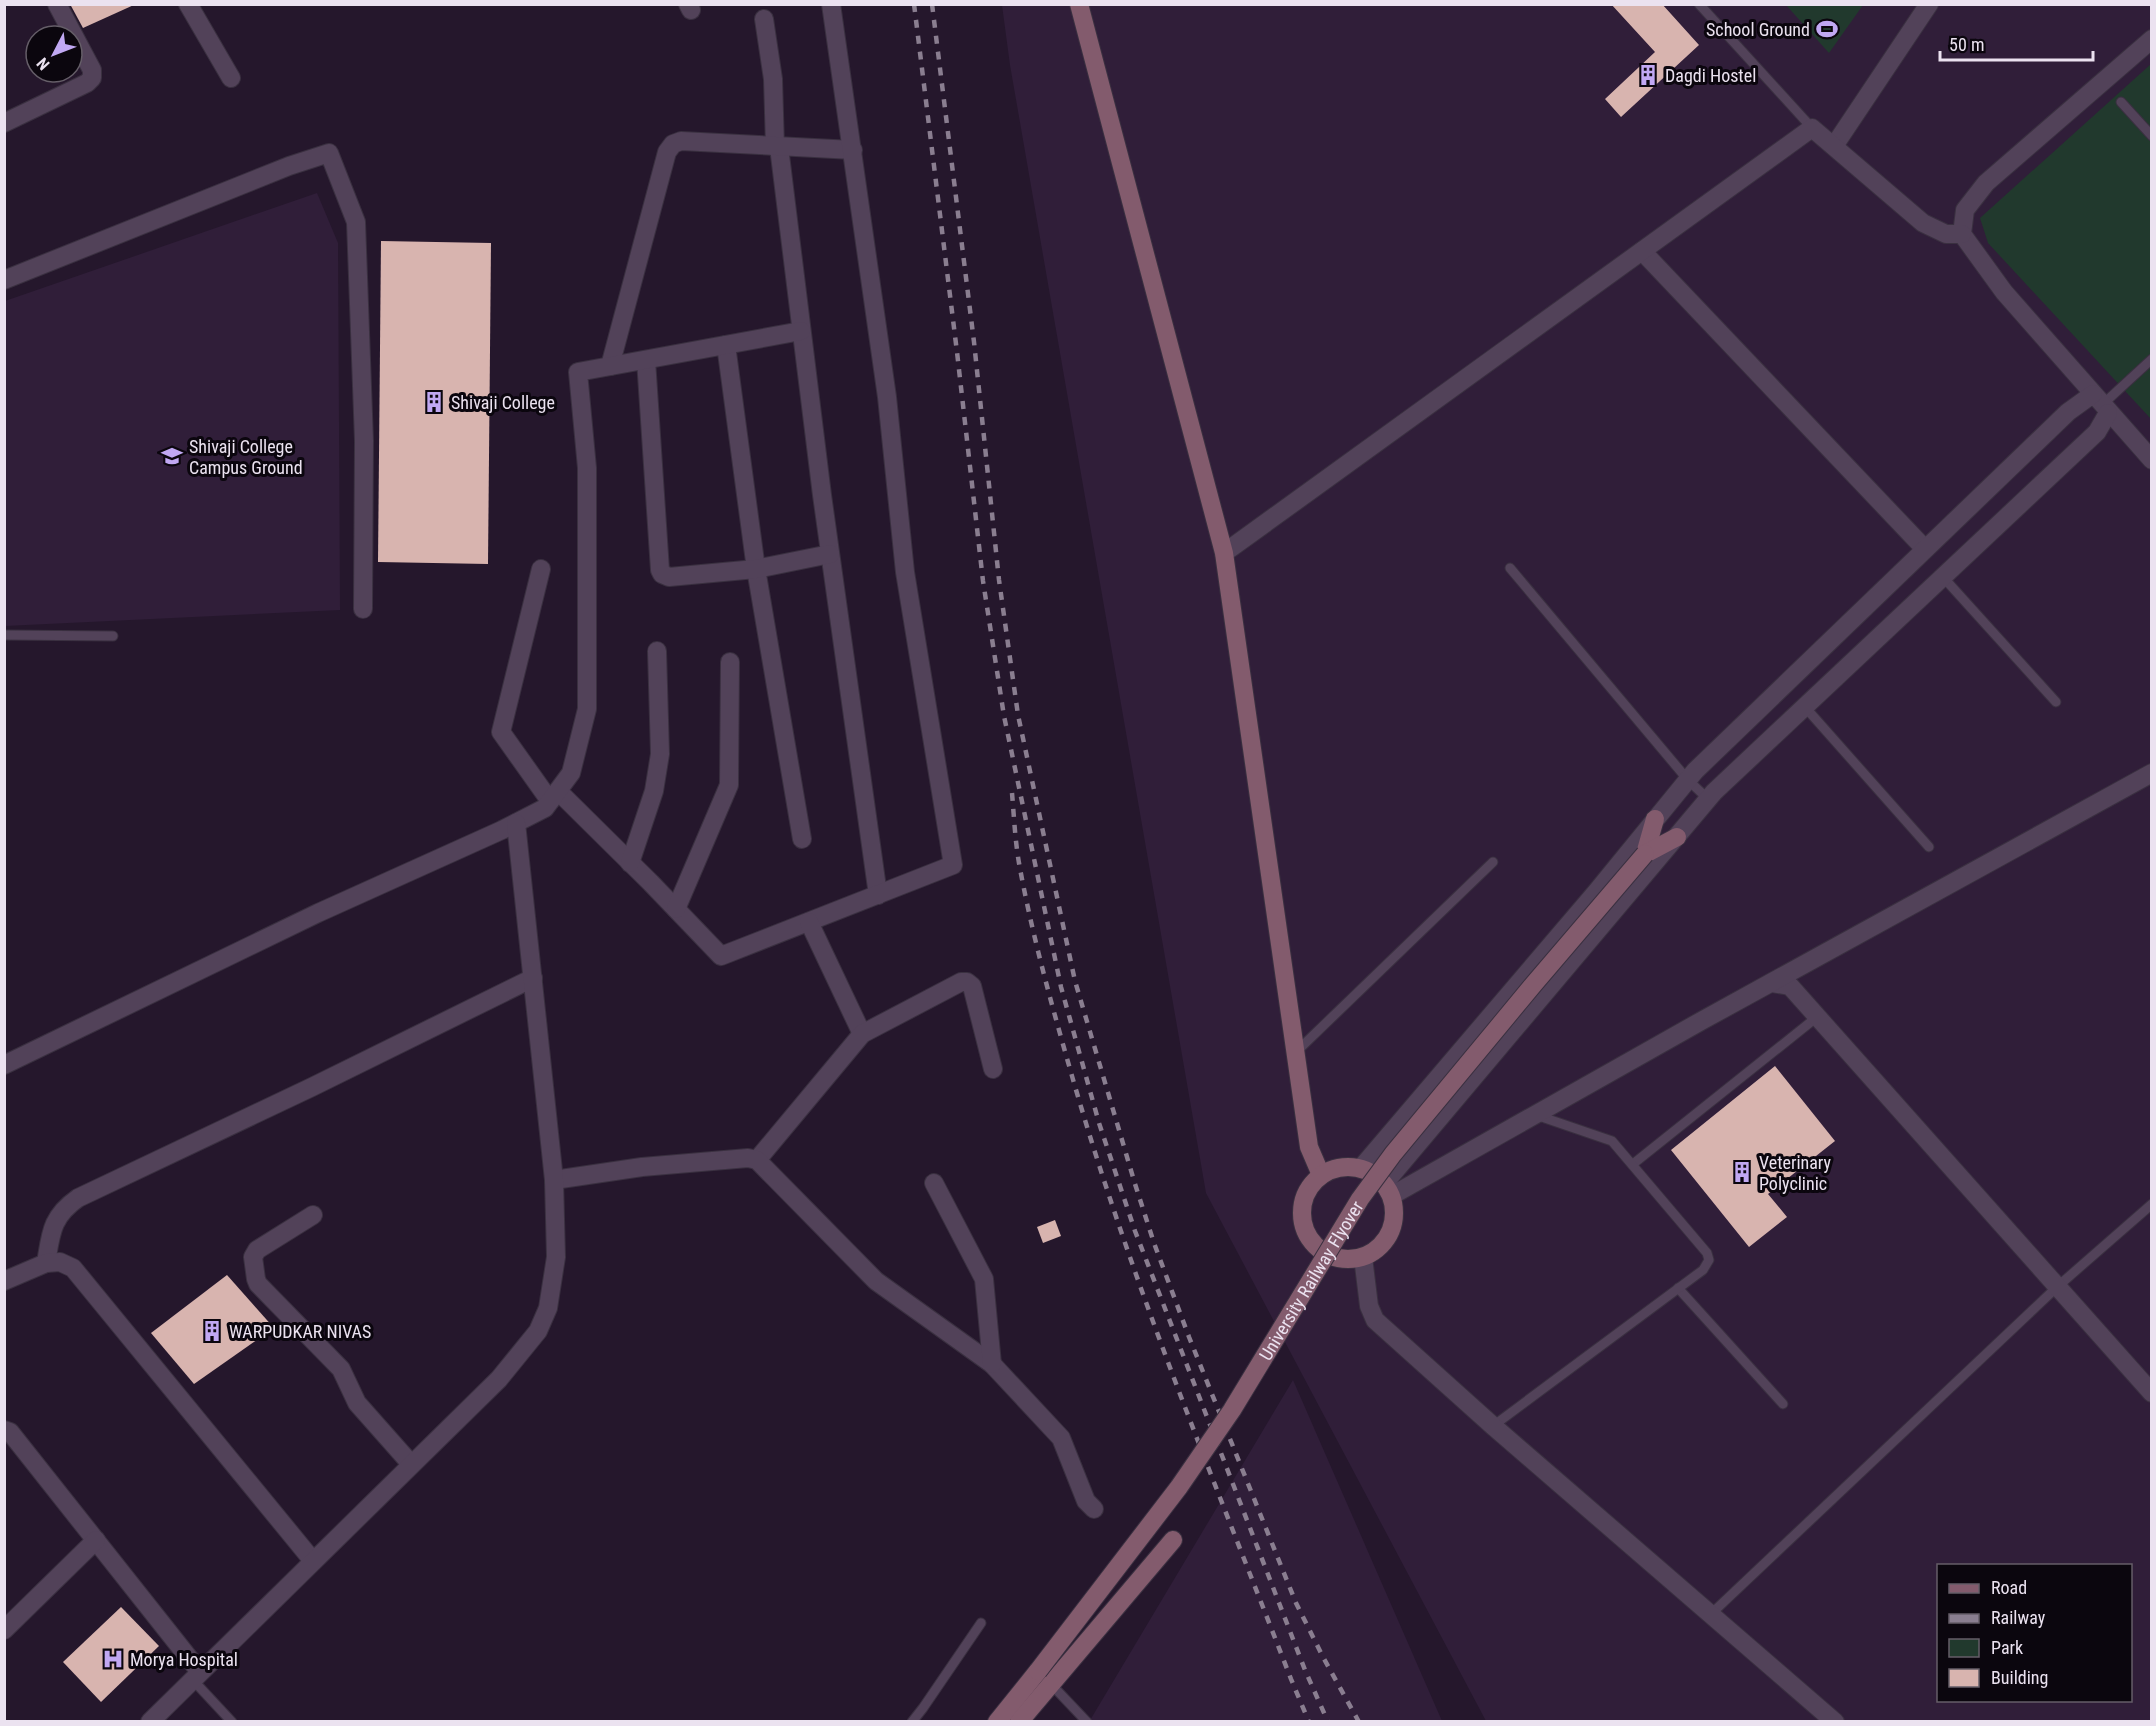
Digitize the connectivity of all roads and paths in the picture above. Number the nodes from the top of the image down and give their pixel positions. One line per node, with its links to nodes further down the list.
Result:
1 (57, 4): 11 (street)
2 (188, 4): 9 (street)
3 (831, 4): 16 (street)
4 (1078, 4): 28 (street)
5 (1699, 4): 12 (lane)
6 (1929, 4): 14 (street)
7 (764, 19): 15 (street)
8 (2151, 39): 17 (street)
9 (231, 78)
10 (2121, 102): 13 (lane)
11 (4, 123)
12 (1812, 128): 14 (street); 18 (street)
13 (2151, 136)
14 (1834, 146): 17 (street)
15 (777, 147): 16 (street); 20 (street); 24 (street)
16 (853, 150): 53 (street)
17 (1962, 234): 25 (street)
18 (1642, 251): 27 (street); 28 (street)
19 (4, 280): 34 (street)
20 (801, 331): 21 (street); 29 (street)
21 (726, 345): 23 (street); 30 (street)
22 (2151, 359): 25 (lane)
23 (646, 360): 24 (street); 30 (street)
24 (610, 366): 43 (street)
25 (2101, 404): 26 (street); 27 (street); 33 (street)
26 (2151, 460)
27 (1925, 549): 42 (street)
28 (1224, 553): 60 (street)
29 (830, 554): 30 (street); 53 (street)
30 (756, 568): 48 (street)
31 (1510, 568): 42 (lane)
32 (541, 569): 43 (street)
33 (1943, 577): 39 (lane); 40 (street)
34 (363, 609)
35 (4, 635): 36 (lane)
36 (113, 636)
37 (657, 651): 51 (street)
38 (730, 662): 54 (street)
39 (2055, 702)
40 (1805, 707): 44 (street); 49 (lane)
41 (2151, 773): 57 (street)
42 (1688, 780): 44 (lane); 45 (street)
43 (554, 796): 46 (street); 51 (street)
44 (1708, 799): 47 (street)
45 (1655, 819): 50 (street, University Railway Flyover); 66 (street)
46 (516, 823): 56 (street); 61 (street)
47 (1677, 837): 50 (street, University Railway Flyover); 70 (street)
48 (802, 839)
49 (1929, 847)
50 (1645, 854): 96 (street, University Railway Flyover, bridge)
51 (630, 862): 54 (street)
52 (1493, 862): 60 (lane)
53 (878, 895): 55 (street)
54 (676, 909): 55 (street)
55 (809, 922): 59 (street)
56 (533, 978): 68 (street); 74 (street)
57 (1772, 983): 58 (street); 63 (street)
58 (1817, 1017): 65 (lane); 76 (street)
59 (862, 1034): 62 (street); 64 (street)
60 (1296, 1052): 67 (street)
61 (4, 1065)
62 (993, 1070)
63 (1535, 1114): 65 (lane); 70 (street)
64 (758, 1160): 68 (street); 78 (street)
65 (1633, 1164): 77 (lane)
66 (1361, 1168): 67 (street); 70 (street)
67 (1321, 1174): 73 (street)
68 (554, 1180): 83 (street)
69 (934, 1183): 78 (street)
70 (1388, 1190): 73 (street)
71 (2151, 1204): 76 (lane)
72 (313, 1215): 83 (street)
73 (1363, 1257): 81 (street)
74 (46, 1263): 75 (street); 87 (street)
75 (4, 1281)
76 (2057, 1287): 79 (street); 88 (lane)
77 (1678, 1288): 80 (lane); 81 (lane)
78 (992, 1364): 84 (street)
79 (2151, 1393)
80 (1783, 1404)
81 (1493, 1425): 88 (street)
82 (4, 1430): 85 (street)
83 (411, 1464): 87 (street)
84 (1094, 1509)
85 (96, 1540): 90 (street); 91 (street)
86 (1173, 1540): 92 (street)
87 (313, 1561): 91 (street)
88 (1711, 1614): 99 (street)
89 (981, 1623): 95 (lane)
90 (4, 1630)
91 (196, 1676): 93 (street); 94 (lane)
92 (1051, 1684): 97 (street); 98 (lane)
93 (150, 1722)
94 (232, 1722)
95 (912, 1722)
96 (997, 1722)
97 (1019, 1722)
98 (1088, 1722)
99 (1835, 1722)

